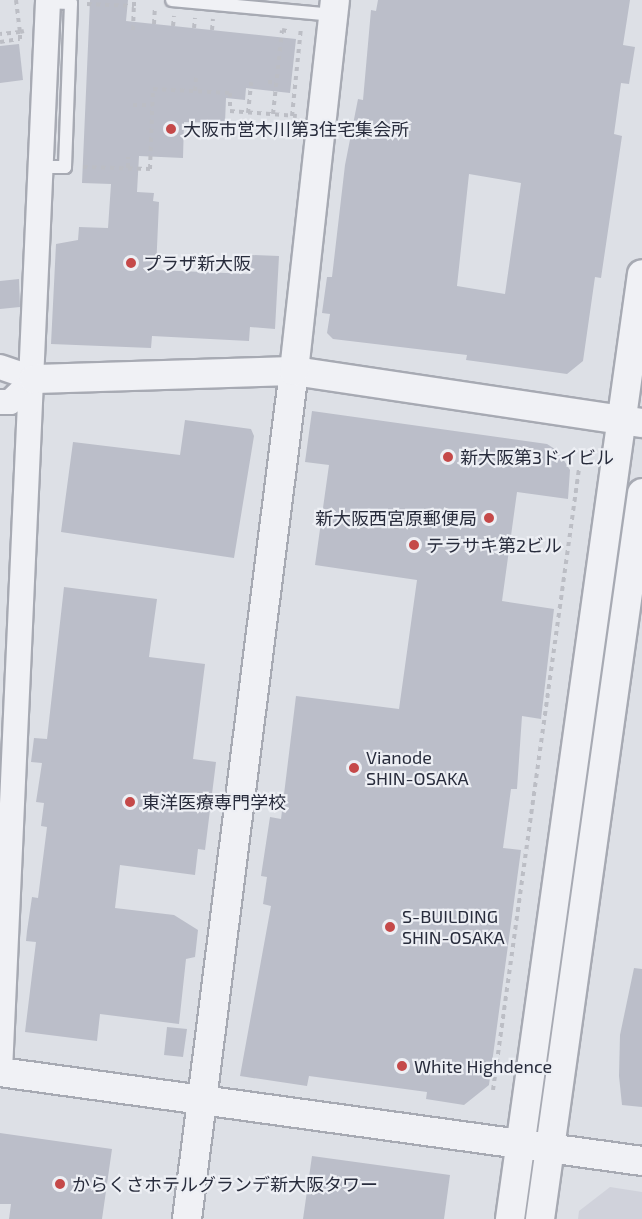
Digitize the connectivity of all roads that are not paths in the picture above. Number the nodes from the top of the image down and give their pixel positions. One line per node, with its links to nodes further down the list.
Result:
1 (172, 0): 3 (lane)
2 (56, 2): 4 (street); 4 (lane)
3 (334, 7): 7 (street)
4 (41, 167): 8 (street)
5 (642, 274): 11 (street)
6 (0, 367): 8 (street)
7 (294, 371): 8 (street); 11 (street); 14 (street)
8 (34, 379): 9 (street); 10 (street); 13 (street)
9 (0, 380)
10 (0, 402)
11 (632, 422): 15 (street)
12 (642, 493): 16 (street)
13 (0, 1071): 14 (street)
14 (202, 1101): 15 (street); 18 (street)
15 (520, 1144): 16 (street); 19 (street)
16 (550, 1149): 17 (street); 20 (street)
17 (642, 1161)
18 (187, 1219)
19 (510, 1219)
20 (540, 1219)

